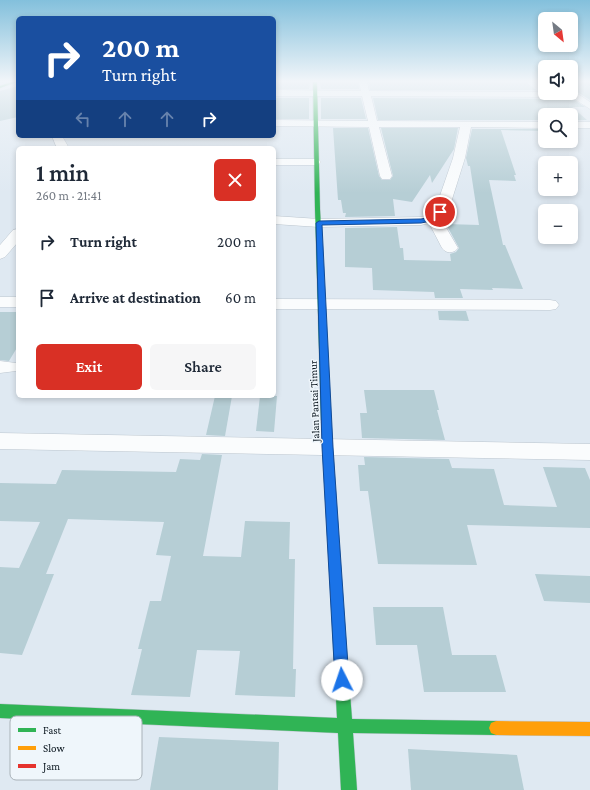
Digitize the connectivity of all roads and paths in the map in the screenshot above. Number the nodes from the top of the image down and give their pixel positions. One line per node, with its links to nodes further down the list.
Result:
1 (315, 119): 4 (street, Jalan Pantai Timur)
2 (372, 119): 5 (street)
3 (276, 123): 4 (street)
4 (315, 123): 5 (street); 11 (street, Jalan Pantai Timur)
5 (373, 123): 6 (street); 12 (street)
6 (466, 125): 7 (street); 13 (street)
7 (538, 125)
8 (578, 125): 9 (street)
9 (590, 125)
10 (276, 162): 11 (street)
11 (315, 162): 15 (street, Jalan Pantai Timur)
12 (386, 176)
13 (434, 218): 15 (street); 17 (street)
14 (276, 220): 15 (street)
15 (319, 223): 22 (street, Jalan Pantai Timur)
16 (16, 235): 18 (street)
17 (450, 248)
18 (0, 254)
19 (0, 302): 20 (street)
20 (16, 302)
21 (276, 304): 22 (street)
22 (322, 304): 23 (street); 25 (street, Jalan Pantai Timur)
23 (550, 305)
24 (0, 441): 25 (street)
25 (328, 447): 26 (street); 30 (street, Jalan Pantai Timur)
26 (590, 452)
27 (0, 711): 28 (street)
28 (115, 716)
29 (142, 717): 30 (street)
30 (345, 726): 31 (street); 32 (street, Jalan Pantai Timur)
31 (590, 729)
32 (349, 790)

